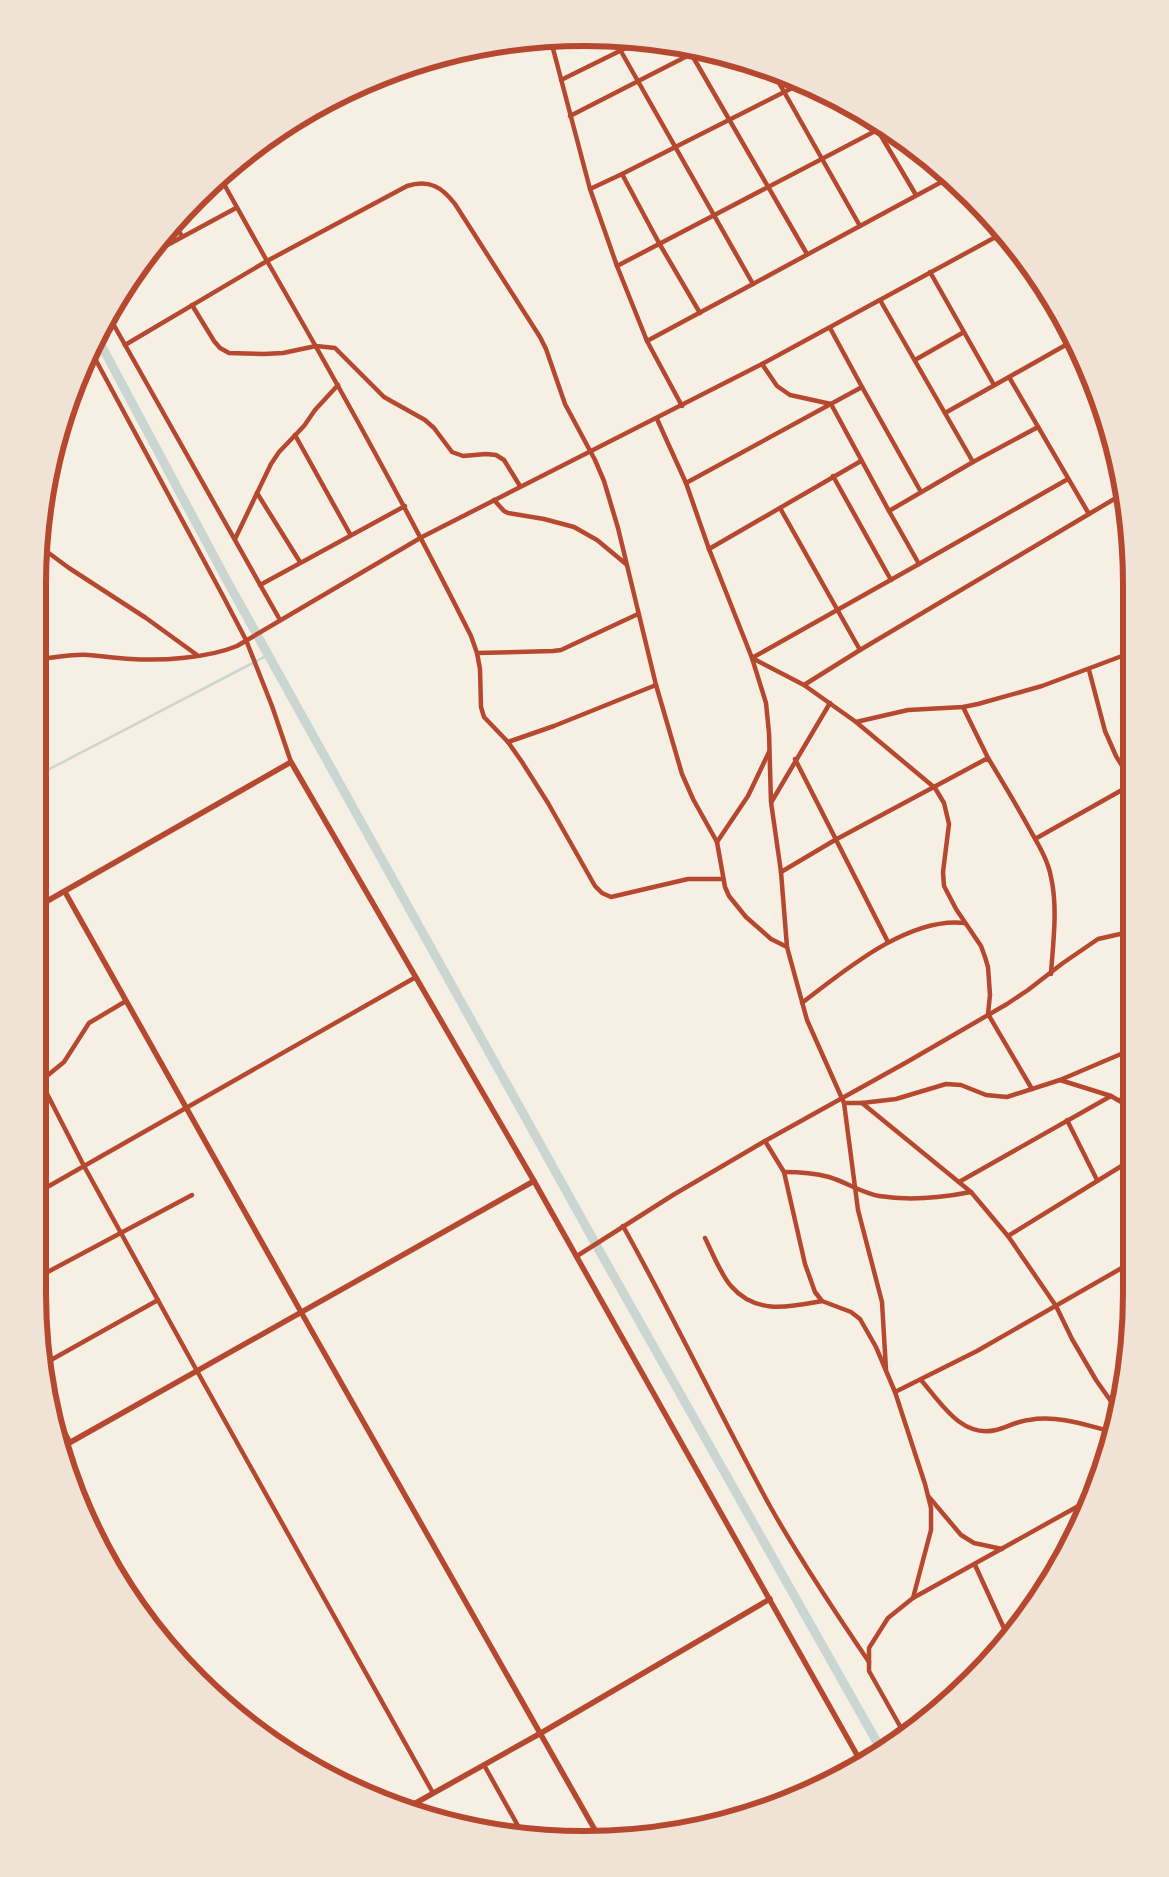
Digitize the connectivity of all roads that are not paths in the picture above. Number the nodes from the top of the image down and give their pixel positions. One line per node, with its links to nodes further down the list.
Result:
1 (552, 47): 7 (street)
2 (618, 47): 4 (street)
3 (625, 48): 4 (street)
4 (620, 50): 7 (street); 8 (street)
5 (684, 56): 8 (street)
6 (694, 58): 13 (street)
7 (560, 80): 12 (street)
8 (638, 83): 12 (street); 16 (street)
9 (779, 83): 11 (street)
10 (792, 88): 11 (street)
11 (784, 92): 13 (street); 17 (street)
12 (570, 116): 22 (street)
13 (728, 120): 16 (street); 21 (street)
14 (874, 131): 17 (street)
15 (884, 137): 23 (street)
16 (675, 148): 18 (street); 25 (street)
17 (822, 159): 21 (street); 26 (street)
18 (622, 174): 22 (street); 31 (street)
19 (941, 182): 23 (street)
20 (224, 186): 24 (street)
21 (768, 187): 25 (street); 32 (street)
22 (590, 189): 34 (street)
23 (916, 195): 26 (street)
24 (236, 208): 28 (street); 33 (street)
25 (713, 216): 31 (street); 36 (street)
26 (860, 226): 32 (street)
27 (179, 231): 28 (street)
28 (182, 236): 30 (street)
29 (995, 238): 35 (street)
30 (168, 244)
31 (659, 244): 34 (street); 39 (street)
32 (806, 254): 36 (street)
33 (267, 261): 38 (street); 46 (street); 60 (street)
34 (617, 266): 43 (street)
35 (930, 272): 37 (street); 42 (street)
36 (753, 284): 39 (street)
37 (880, 300): 41 (street); 48 (street)
38 (192, 306): 44 (street); 46 (street)
39 (700, 313): 43 (street)
40 (113, 324): 44 (street)
41 (830, 328): 49 (street); 53 (street)
42 (964, 332): 48 (street); 52 (street)
43 (647, 341): 55 (street)
44 (125, 345): 77 (street)
45 (1066, 345): 50 (street)
46 (316, 346): 51 (street); 66 (street)
47 (96, 360): 88 (street)
48 (915, 360): 56 (street)
49 (762, 364): 54 (street); 55 (street)
50 (1009, 377): 52 (street); 58 (street)
51 (338, 385): 59 (street); 71 (street)
52 (994, 385): 56 (street)
53 (862, 387): 54 (street); 67 (street)
54 (831, 404): 61 (street); 65 (street)
55 (682, 406): 57 (street)
56 (945, 413): 62 (street)
57 (657, 419): 60 (street); 65 (street)
58 (1038, 427): 62 (street); 64 (street)
59 (295, 435): 68 (street); 75 (street)
60 (590, 450): 66 (street); 81 (street)
61 (861, 460): 63 (street); 73 (street)
62 (973, 462): 67 (street)
63 (833, 476): 72 (street); 83 (street)
64 (1068, 479): 74 (street); 82 (street)
65 (686, 483): 78 (street)
66 (520, 486): 70 (street)
67 (921, 492): 73 (street)
68 (257, 493): 77 (street); 80 (street)
69 (1115, 498): 74 (street)
70 (494, 500): 76 (street); 81 (street)
71 (405, 506): 75 (street); 76 (street)
72 (780, 508): 78 (street); 85 (street)
73 (889, 511): 82 (street)
74 (1089, 514): 89 (street)
75 (350, 534): 80 (street)
76 (422, 537): 87 (street); 90 (street)
77 (235, 539): 84 (street)
78 (709, 549): 93 (street)
79 (47, 552): 91 (street)
80 (300, 562): 84 (street)
81 (626, 564): 86 (street)
82 (919, 564): 83 (street)
83 (891, 580): 85 (street)
84 (260, 585): 87 (street)
85 (838, 609): 89 (street); 93 (street)
86 (638, 614): 90 (street); 96 (street)
87 (280, 620): 88 (street)
88 (246, 640): 91 (street); 105 (street)
89 (860, 650): 97 (street)
90 (477, 653): 101 (street)
91 (197, 655): 94 (street)
92 (1123, 657): 95 (street)
93 (752, 658): 97 (street); 102 (street)
94 (46, 659)
95 (1089, 670): 99 (street); 106 (street)
96 (656, 685): 101 (street); 112 (street)
97 (804, 685): 98 (street)
98 (830, 704): 100 (street); 104 (street)
99 (963, 707): 100 (street); 103 (street)
100 (856, 722): 107 (street)
101 (508, 742): 114 (street)
102 (770, 751): 109 (street); 112 (street)
103 (988, 758): 107 (street); 110 (street)
104 (795, 760): 109 (street); 111 (street)
105 (291, 762): 115 (street); 122 (street)
106 (1123, 767)
107 (935, 788): 111 (street); 117 (street)
108 (1123, 789): 110 (street)
109 (771, 802): 113 (street)
110 (1035, 839): 121 (street)
111 (835, 840): 113 (street); 119 (street)
112 (717, 842): 114 (street)
113 (781, 872): 120 (street)
114 (722, 879): 120 (street)
115 (65, 892): 116 (street); 123 (street)
116 (46, 902)
117 (965, 923): 119 (street); 125 (street)
118 (1123, 933): 121 (street)
119 (888, 942): 124 (street)
120 (787, 947): 124 (street)
121 (1051, 974): 125 (street)
122 (416, 977): 138 (street); 145 (street)
123 (126, 1001): 127 (street); 138 (street)
124 (802, 1003): 131 (street)
125 (988, 1014): 129 (street); 131 (street)
126 (1123, 1053): 128 (street)
127 (46, 1077)
128 (1060, 1080): 129 (street); 132 (street)
129 (1032, 1088): 136 (street)
130 (46, 1092): 142 (street)
131 (842, 1096): 135 (street); 140 (street)
132 (1111, 1096): 133 (street); 139 (street)
133 (1119, 1100): 134 (street); 137 (street)
134 (1123, 1100)
135 (844, 1103): 136 (street); 148 (street)
136 (862, 1103): 146 (street)
137 (1123, 1103)
138 (186, 1108): 142 (street); 161 (street)
139 (1067, 1120): 144 (street); 146 (street)
140 (765, 1141): 143 (street); 151 (street)
141 (1123, 1165): 144 (street)
142 (84, 1166): 147 (street); 152 (street)
143 (784, 1172): 148 (street); 159 (street)
144 (1097, 1180): 153 (street)
145 (534, 1181): 155 (street); 161 (street)
146 (959, 1182): 149 (street)
147 (46, 1188)
148 (856, 1188): 149 (street); 163 (street)
149 (970, 1192): 153 (street)
150 (192, 1195): 152 (street)
151 (623, 1226): 155 (street); 178 (street)
152 (121, 1233): 157 (street); 158 (street)
153 (1008, 1236): 160 (street)
154 (705, 1238): 159 (street)
155 (577, 1256): 176 (street)
156 (1123, 1267): 160 (street)
157 (46, 1272)
158 (158, 1300): 162 (street); 164 (street)
159 (822, 1301): 163 (street)
160 (1056, 1306): 165 (street); 167 (street)
161 (301, 1312): 164 (street); 180 (street)
162 (51, 1360)
163 (886, 1370): 166 (street)
164 (197, 1371): 170 (street); 183 (street)
165 (921, 1380): 166 (street); 168 (street)
166 (895, 1392): 171 (street)
167 (1111, 1402)
168 (1104, 1430)
169 (65, 1433): 170 (street)
170 (70, 1442)
171 (928, 1495): 173 (street); 175 (street)
172 (1078, 1506): 173 (street)
173 (1002, 1549): 174 (street)
174 (976, 1565): 175 (street); 177 (street)
175 (913, 1598): 178 (street)
176 (770, 1599): 180 (street); 181 (street)
177 (1004, 1629)
178 (868, 1662): 179 (street)
179 (900, 1728)
180 (541, 1733): 182 (street); 186 (street)
181 (858, 1757)
182 (484, 1764): 183 (street); 185 (street)
183 (433, 1793): 184 (street)
184 (415, 1803)
185 (518, 1827)
186 (595, 1831)

